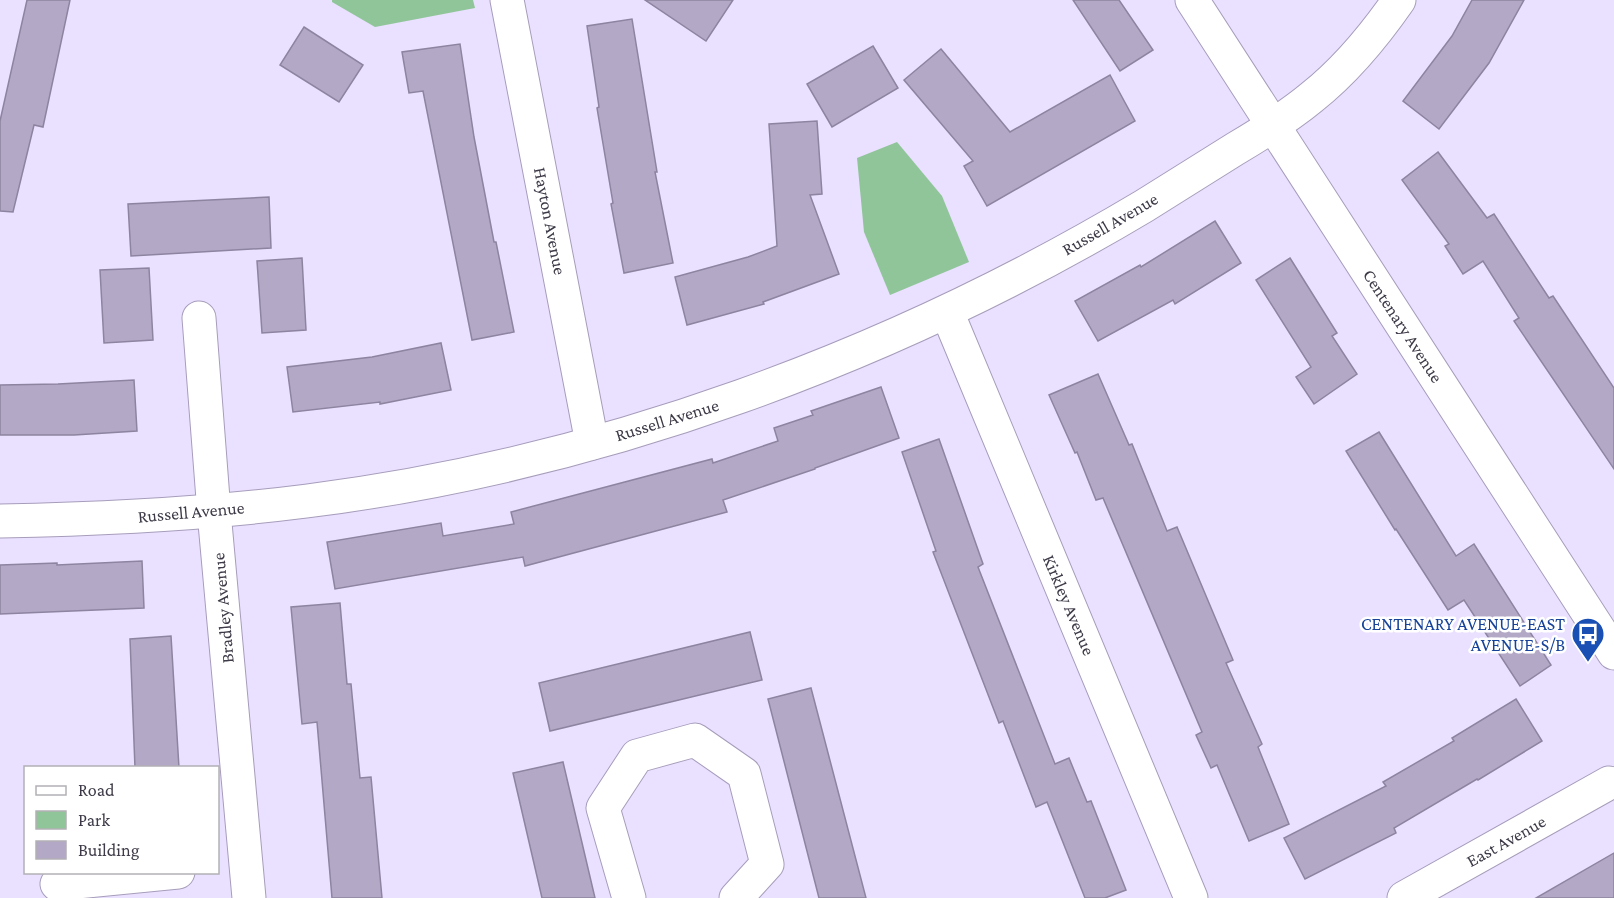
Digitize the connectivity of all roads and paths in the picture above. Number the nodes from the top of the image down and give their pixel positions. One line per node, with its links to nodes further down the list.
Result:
1 (507, 0): 7 (street, Hayton Avenue)
2 (1192, 0): 4 (street, Centenary Avenue)
3 (1399, 0): 4 (street, Russell Avenue)
4 (1274, 126): 5 (street, Russell Avenue); 10 (street, Centenary Avenue)
5 (947, 312): 7 (street, Russell Avenue); 17 (street, Kirkley Avenue)
6 (199, 318): 8 (street, Bradley Avenue)
7 (592, 443): 8 (street, Russell Avenue)
8 (214, 512): 9 (street, Russell Avenue); 13 (street, Bradley Avenue)
9 (0, 521)
10 (1614, 653)
11 (1609, 783): 18 (street, East Avenue)
12 (167, 874): 14 (street)
13 (238, 878)
14 (57, 884)
15 (629, 898): 16 (street)
16 (736, 898)
17 (1191, 898)
18 (1404, 898)

